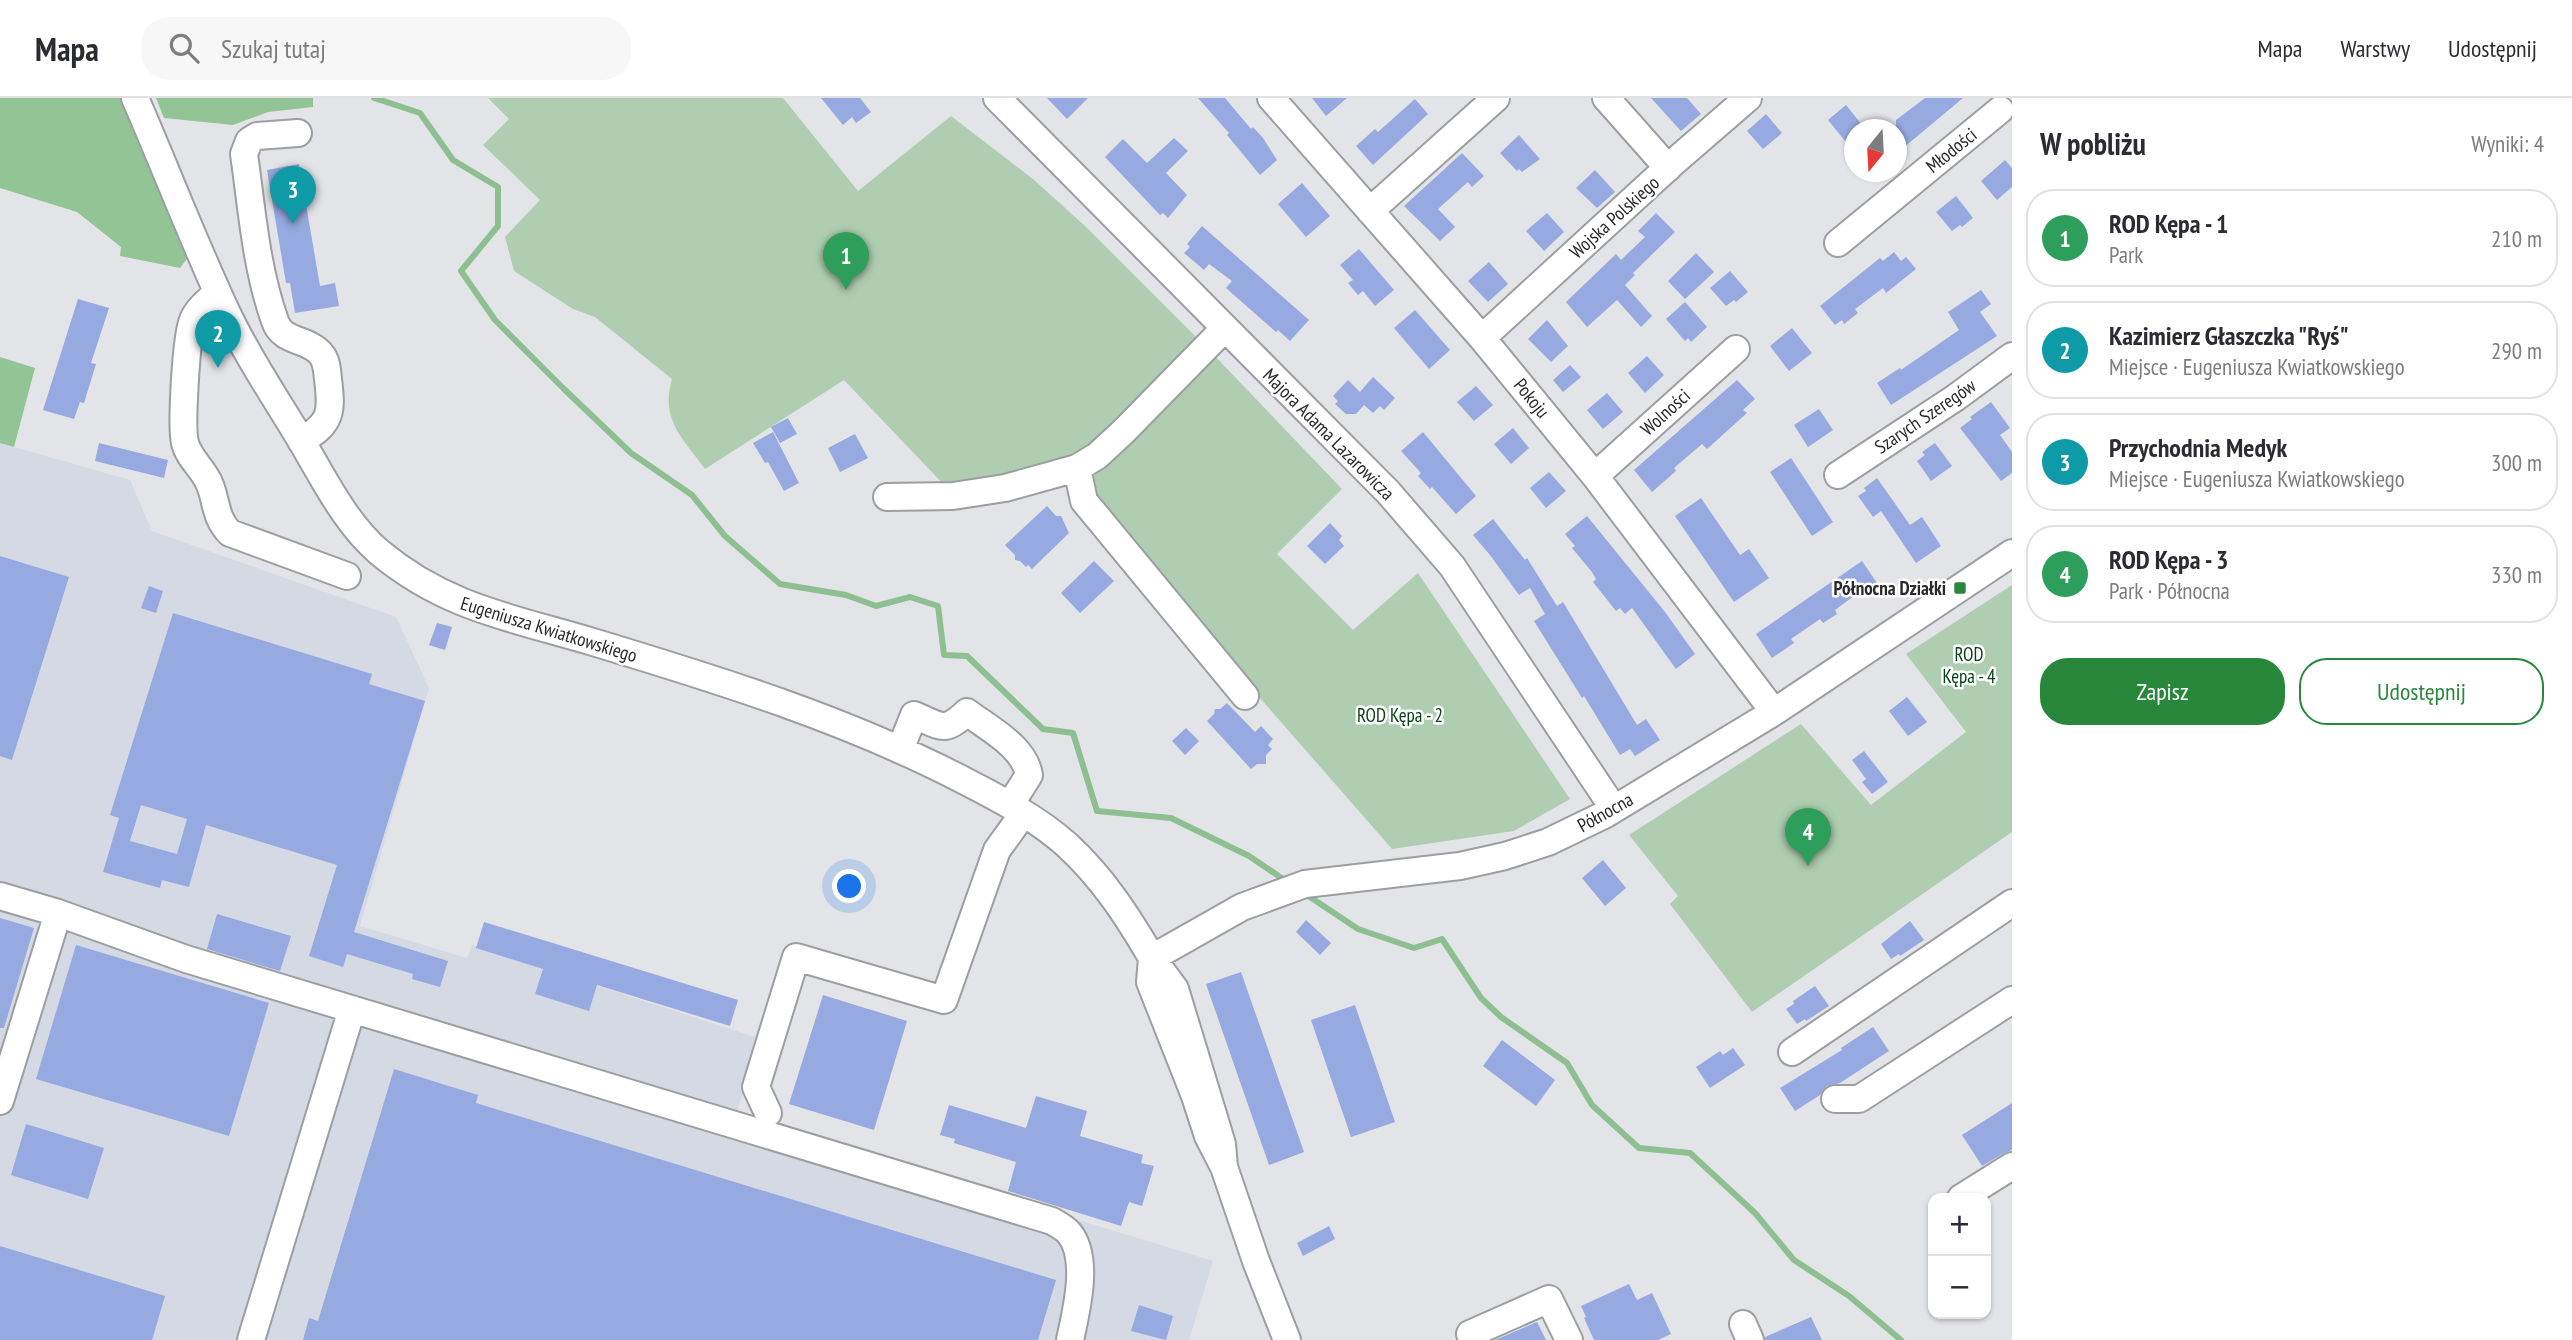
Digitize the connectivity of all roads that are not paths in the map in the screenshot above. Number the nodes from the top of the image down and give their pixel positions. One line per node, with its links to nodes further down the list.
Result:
1 (135, 98): 12 (street, Eugeniusza Kwiatkowskiego)
2 (997, 98): 13 (street, Majora Adama Lazarowicza)
3 (1271, 98): 10 (street, Pokoju)
4 (1496, 98): 10 (street)
5 (1606, 98): 9 (street)
6 (1748, 98): 9 (street, Wojska Polskiego)
7 (2001, 112): 11 (street, Młodości)
8 (298, 133): 17 (street)
9 (1668, 168): 14 (street, Wojska Polskiego)
10 (1370, 211): 14 (street, Pokoju)
11 (1838, 243)
12 (218, 293): 17 (street, Eugeniusza Kwiatkowskiego); 23 (street)
13 (1225, 328): 18 (street); 27 (street, Majora Adama Lazarowicza)
14 (1482, 338): 19 (street, Pokoju)
15 (1735, 349): 19 (street, Wolności)
16 (2012, 356): 20 (street, Szarych Szeregów)
17 (301, 441): 26 (street, Eugeniusza Kwiatkowskiego)
18 (1077, 468): 21 (street); 24 (street)
19 (1595, 475): 25 (street, Pokoju)
20 (1838, 475)
21 (887, 497)
22 (2012, 554): 25 (street, Północna)
23 (347, 576)
24 (1245, 696)
25 (1774, 712): 27 (street, Północna)
26 (900, 750): 28 (street, Eugeniusza Kwiatkowskiego); 28 (street)
27 (1614, 809): 32 (street, Północna)
28 (1016, 810): 32 (street, Eugeniusza Kwiatkowskiego); 38 (street)
29 (0, 896): 31 (street)
30 (2012, 903): 35 (street)
31 (58, 914): 34 (street); 37 (street)
32 (1152, 958): 43 (street, Eugeniusza Kwiatkowskiego)
33 (2012, 1000): 36 (street)
34 (352, 1009): 41 (street); 42 (street)
35 (1792, 1052)
36 (1835, 1099)
37 (0, 1101)
38 (768, 1114)
39 (2012, 1166): 40 (street)
40 (1969, 1193)
41 (251, 1340)
42 (1070, 1340)
43 (1287, 1340)
44 (1473, 1340): 45 (street)
45 (1569, 1340)

